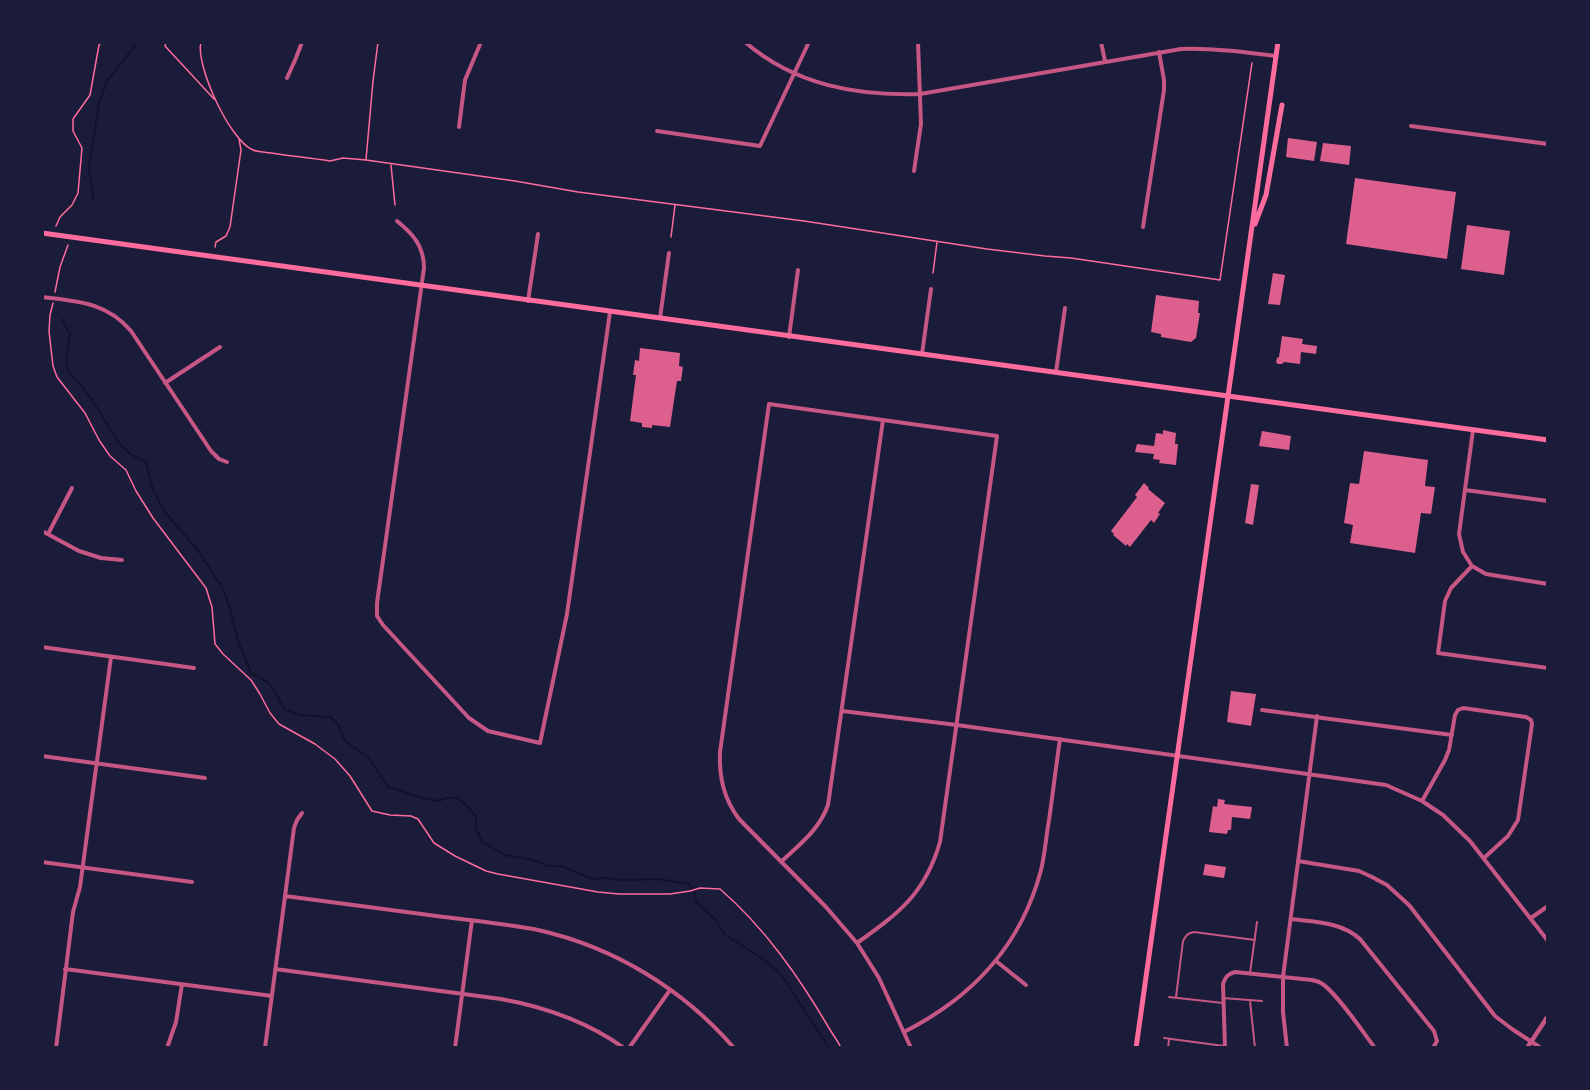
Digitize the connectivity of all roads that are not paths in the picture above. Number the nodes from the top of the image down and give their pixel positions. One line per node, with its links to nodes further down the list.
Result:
1 (302, 42): 14 (street)
2 (481, 42): 18 (street)
3 (745, 42): 13 (street)
4 (809, 42): 13 (street)
5 (918, 42): 15 (street)
6 (1101, 42): 12 (street)
7 (1203, 42): 9 (street)
8 (1278, 42): 11 (main road)
9 (1204, 48): 10 (street); 11 (street)
10 (1159, 52): 12 (street); 23 (street)
11 (1276, 56): 26 (main road)
12 (1105, 61): 15 (street)
13 (794, 74): 15 (street); 19 (street)
14 (287, 78)
15 (920, 94): 21 (street)
16 (1282, 105): 26 (main road)
17 (1411, 126): 20 (street)
18 (459, 128)
19 (657, 131)
20 (1548, 144)
21 (914, 171)
22 (397, 220): 29 (street)
23 (1143, 227)
24 (42, 233): 29 (main road)
25 (538, 234): 32 (street)
26 (1251, 234): 41 (main road)
27 (669, 253): 35 (street)
28 (798, 270): 36 (street)
29 (422, 286): 32 (main road); 34 (street)
30 (931, 289): 38 (street)
31 (42, 297): 40 (street)
32 (528, 301): 34 (main road)
33 (1065, 308): 39 (street)
34 (610, 312): 35 (main road)
35 (660, 319): 36 (main road)
36 (789, 337): 38 (main road)
37 (220, 347): 40 (street)
38 (922, 355): 39 (main road)
39 (1056, 374): 41 (main road)
40 (165, 383): 45 (street)
41 (1229, 398): 43 (main road); 64 (main road)
42 (883, 420): 59 (street); 61 (street); 74 (street)
43 (1473, 430): 44 (main road); 47 (street)
44 (1548, 440)
45 (228, 462)
46 (72, 488): 50 (street)
47 (1466, 490): 48 (street); 52 (street)
48 (1548, 501)
49 (42, 531): 50 (street)
50 (48, 534): 51 (street)
51 (122, 560)
52 (1472, 567): 53 (street); 57 (street)
53 (1548, 584)
54 (42, 647): 55 (street)
55 (111, 657): 56 (street); 66 (street)
56 (194, 668)
57 (1548, 668)
58 (1262, 710): 60 (street)
59 (842, 711): 61 (street); 74 (street)
60 (1317, 716): 62 (street); 67 (street)
61 (957, 724): 63 (street); 85 (street)
62 (1452, 735): 69 (street); 71 (street)
63 (1060, 739): 64 (street); 86 (street)
64 (1178, 755): 67 (street); 115 (main road)
65 (42, 756): 66 (street)
66 (98, 763): 68 (street); 75 (street)
67 (1309, 773): 69 (street); 72 (street)
68 (205, 778)
69 (1422, 801): 71 (street)
70 (302, 813): 77 (street)
71 (1484, 858): 79 (street)
72 (1298, 861): 80 (street); 105 (street)
73 (42, 862): 75 (street)
74 (781, 862): 85 (street)
75 (83, 867): 76 (street); 87 (street)
76 (192, 882)
77 (285, 896): 81 (street); 88 (street)
78 (1548, 906): 79 (street)
79 (1531, 918): 84 (street)
80 (1291, 919): 90 (street); 120 (street)
81 (472, 920): 93 (street); 94 (street)
82 (1257, 922): 83 (lane)
83 (1255, 940): 89 (lane); 97 (lane)
84 (1548, 941)
85 (857, 943): 102 (street)
86 (996, 961): 92 (street); 102 (street)
87 (65, 969): 91 (street); 107 (street)
88 (275, 969): 94 (street); 95 (street)
89 (1250, 972): 90 (street); 98 (street)
90 (1283, 977): 118 (street); 119 (street)
91 (182, 984): 95 (street); 108 (street)
92 (1026, 985)
93 (670, 990): 112 (street); 113 (street)
94 (462, 994): 110 (street); 111 (street)
95 (272, 996): 109 (street)
96 (1170, 997): 97 (lane)
97 (1176, 997): 98 (lane)
98 (1223, 1000): 99 (lane); 106 (street)
99 (1250, 1000): 100 (lane); 117 (lane)
100 (1262, 1001)
101 (1548, 1016): 105 (street)
102 (904, 1032): 114 (street)
103 (1164, 1038): 104 (lane)
104 (1169, 1039): 106 (lane); 116 (lane)
105 (1531, 1042): 121 (street); 122 (street)
106 (1225, 1047)
107 (56, 1048)
108 (167, 1048)
109 (265, 1048)
110 (455, 1048)
111 (624, 1048)
112 (629, 1048)
113 (734, 1048)
114 (911, 1048)
115 (1136, 1048)
116 (1168, 1048)
117 (1255, 1048)
118 (1287, 1048)
119 (1375, 1048)
120 (1433, 1048)
121 (1527, 1048)
122 (1541, 1048)

